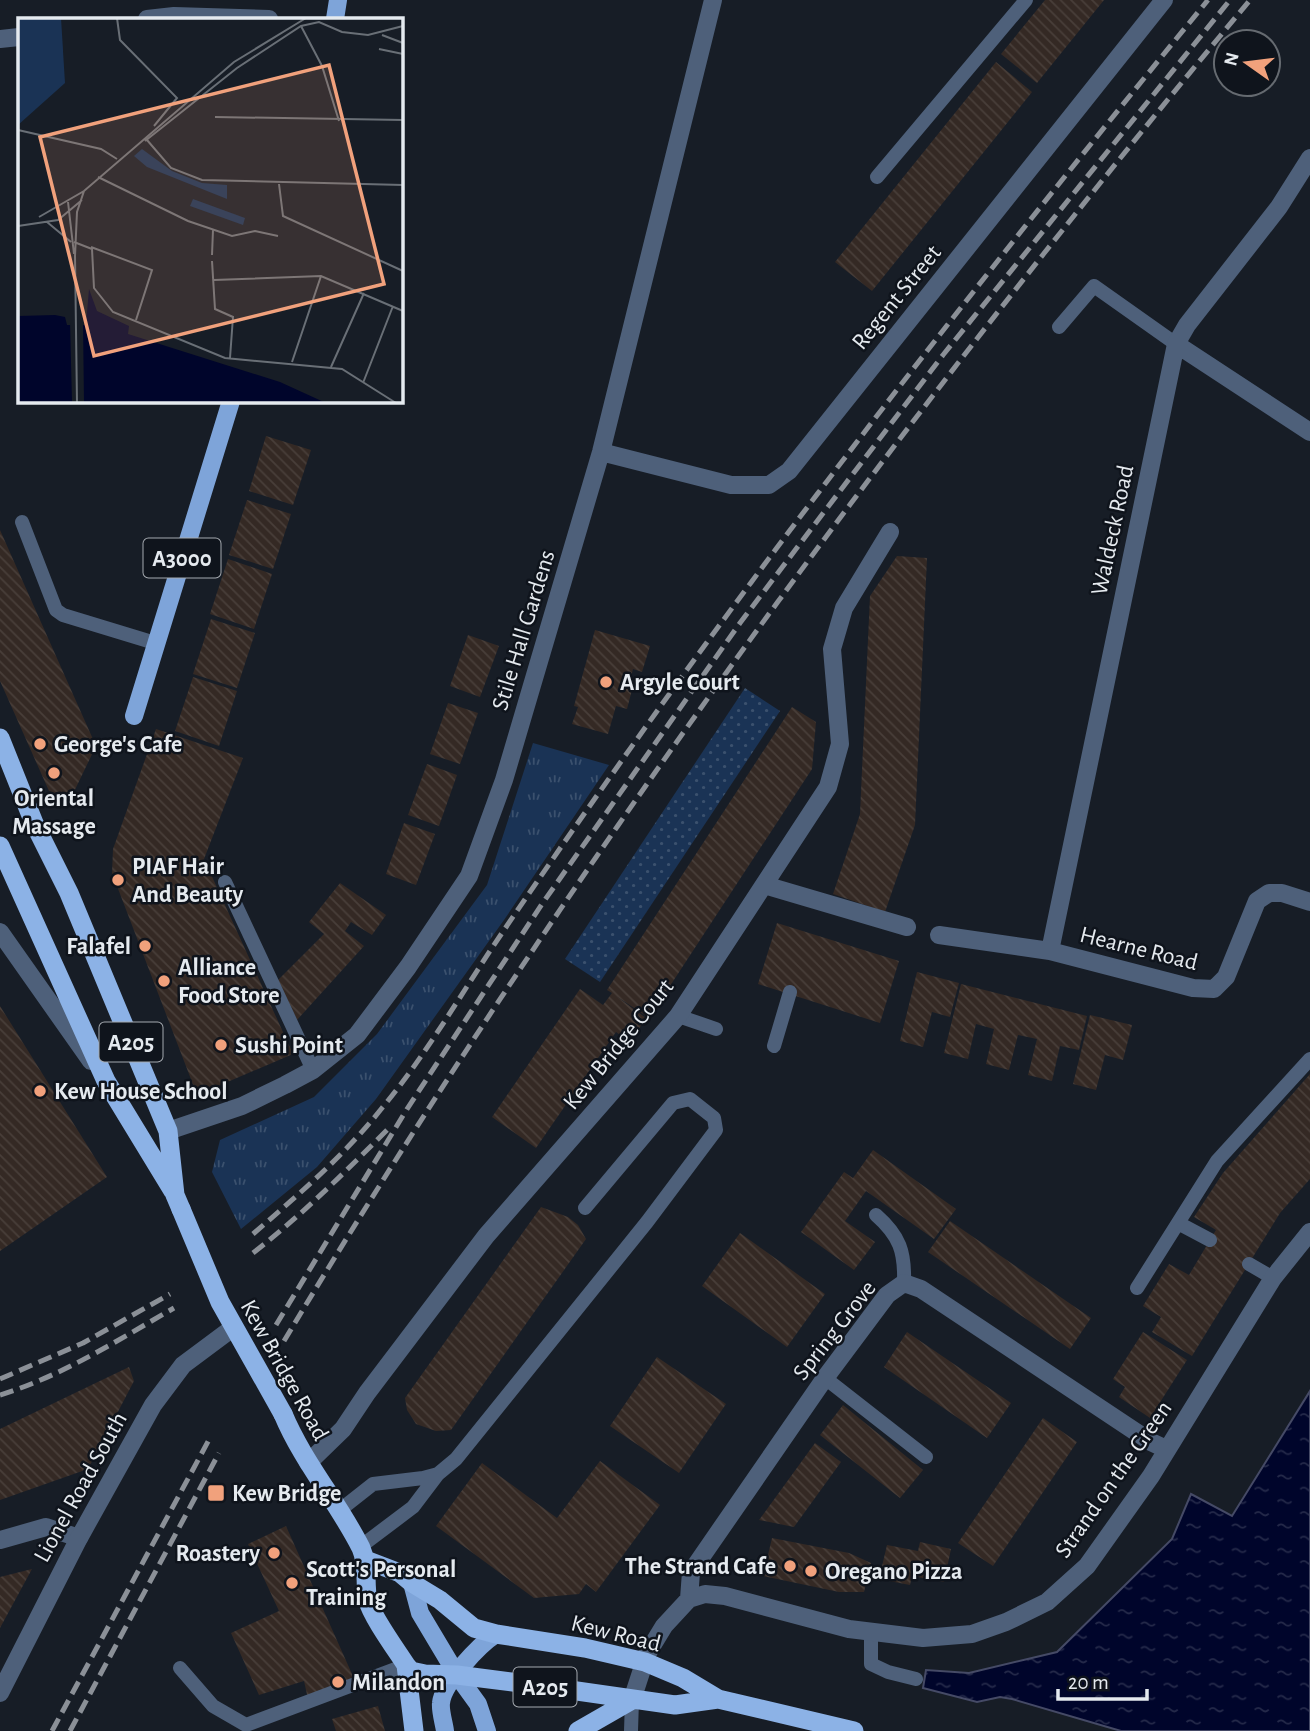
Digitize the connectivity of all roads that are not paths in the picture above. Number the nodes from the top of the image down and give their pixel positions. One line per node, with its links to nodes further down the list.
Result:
1 (338, 0): 7 (main road)
2 (713, 0): 16 (street, Stile Hall Gardens)
3 (1026, 0): 11 (lane)
4 (1164, 0): 16 (street, Regent Street)
5 (156, 18): 6 (street)
6 (237, 18)
7 (335, 18)
8 (18, 37): 9 (street)
9 (0, 39)
10 (1310, 158): 13 (street, Waldeck Road)
11 (877, 177)
12 (1059, 327): 13 (lane)
13 (1176, 344): 15 (street); 29 (street, Waldeck Road)
14 (231, 402): 19 (main road, A3000)
15 (1310, 432)
16 (601, 453): 35 (street, Stile Hall Gardens)
17 (22, 522): 19 (lane)
18 (890, 532): 24 (street, Kew Bridge Court)
19 (155, 643): 20 (main road, A3000)
20 (134, 716)
21 (0, 737): 37 (highway, Kew Bridge Road / A205)
22 (0, 846): 36 (highway, Kew Bridge Road / A205)
23 (225, 882): 35 (lane)
24 (764, 886): 26 (street); 31 (street, Kew Bridge Court)
25 (1310, 902): 29 (street, Hearne Road)
26 (907, 927)
27 (0, 932): 36 (street)
28 (939, 935): 29 (street, Hearne Road)
29 (1050, 951)
30 (790, 992): 33 (lane)
31 (678, 1016): 32 (lane); 52 (street, Kew Bridge Court)
32 (716, 1028)
33 (774, 1045)
34 (1310, 1059): 41 (lane)
35 (313, 1070): 37 (street, Stile Hall Gardens)
36 (106, 1081): 38 (highway, Kew Bridge Road / A205)
37 (169, 1131): 38 (highway, Kew Bridge Road / A205)
38 (178, 1202): 48 (highway, Kew Bridge Road / A205, bridge)
39 (585, 1208): 53 (lane)
40 (876, 1215): 46 (lane)
41 (1178, 1223): 43 (lane); 47 (lane)
42 (1307, 1236): 45 (street, Strand on the Green)
43 (1210, 1240)
44 (1249, 1264): 45 (lane)
45 (1273, 1278): 50 (street, Strand on the Green)
46 (904, 1283): 49 (street, Spring Grove); 50 (street, Spring Grove)
47 (1137, 1288)
48 (234, 1327): 52 (highway, Kew Bridge Road / A205, bridge); 55 (street, Lionel Road South)
49 (825, 1378): 51 (lane); 59 (street, Spring Grove)
50 (1166, 1449): 60 (street, Strand on the Green)
51 (926, 1457)
52 (307, 1462): 54 (highway, Kew Bridge Road / A205)
53 (438, 1474): 54 (lane); 57 (lane)
54 (340, 1510): 57 (highway, Kew Bridge Road / A205)
55 (79, 1538): 56 (street); 67 (street, Lionel Road South)
56 (0, 1540)
57 (363, 1553): 58 (highway, A205); 63 (highway, Kew Bridge Road / A205)
58 (412, 1583): 61 (highway, A205); 65 (main road)
59 (689, 1599): 60 (street, Strand on the Green); 62 (street)
60 (871, 1632): 66 (lane)
61 (496, 1634): 62 (highway, Kew Road / A205); 65 (main road)
62 (645, 1662): 68 (highway, Kew Road / A205); 69 (street)
63 (406, 1665): 64 (lane); 65 (highway, Kew Road / A205); 70 (highway)
64 (180, 1668)
65 (457, 1675): 69 (highway, Kew Road / A205); 71 (main road); 72 (main road)
66 (916, 1679)
67 (0, 1693)
68 (718, 1699): 69 (highway, Kew Road / A205); 75 (highway, Kew Road / A205)
69 (632, 1700): 73 (highway); 74 (lane)
70 (414, 1731)
71 (445, 1731)
72 (486, 1731)
73 (579, 1731)
74 (631, 1731)
75 (854, 1731)

